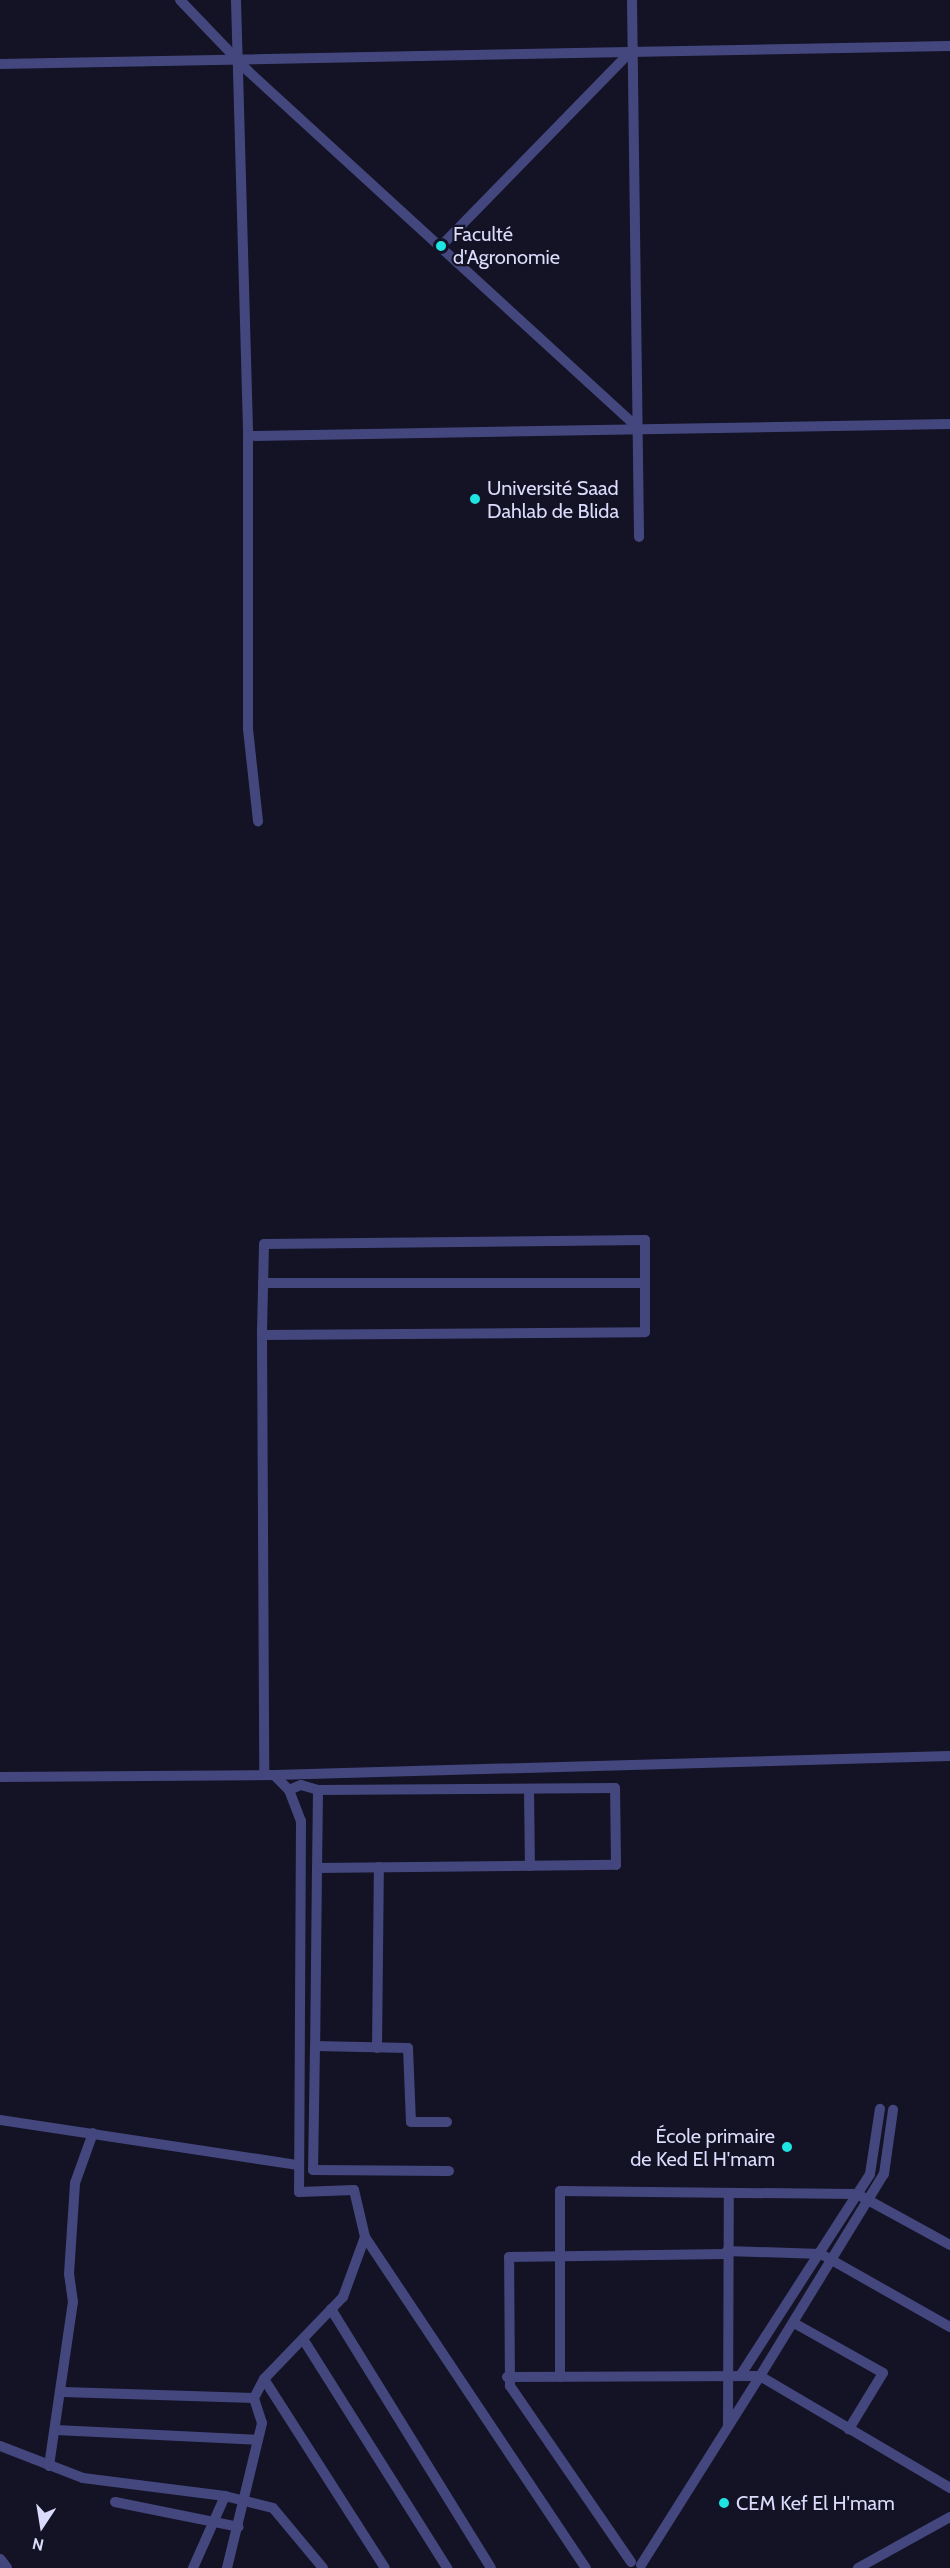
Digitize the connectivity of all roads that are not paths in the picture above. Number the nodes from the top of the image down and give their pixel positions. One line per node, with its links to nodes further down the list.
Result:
1 (180, 0): 6 (street)
2 (236, 0): 6 (street)
3 (632, 0): 5 (street)
4 (950, 46): 5 (street)
5 (633, 49): 6 (street); 8 (street); 10 (street)
6 (237, 59): 7 (street); 8 (street); 11 (street)
7 (0, 64)
8 (440, 247): 10 (street)
9 (950, 424): 10 (street)
10 (638, 428): 11 (street); 12 (street)
11 (248, 436): 13 (street)
12 (639, 537)
13 (258, 821)
14 (263, 1282): 15 (street); 15 (street); 16 (street)
15 (645, 1283): 16 (street)
16 (262, 1335): 18 (street)
17 (950, 1756): 20 (street)
18 (269, 1774): 19 (street); 20 (street); 22 (street)
19 (0, 1777)
20 (301, 1780): 22 (street); 23 (street)
21 (529, 1789): 23 (street); 24 (street); 24 (street)
22 (289, 1790): 34 (street)
23 (318, 1790): 26 (street)
24 (530, 1866): 25 (street)
25 (379, 1867): 26 (street); 28 (street)
26 (317, 1868): 27 (street)
27 (315, 2046): 28 (street); 35 (street)
28 (377, 2048): 32 (street)
29 (880, 2109): 37 (street)
30 (893, 2110): 38 (street)
31 (0, 2120): 33 (street)
32 (447, 2122)
33 (93, 2133): 34 (street); 55 (street)
34 (297, 2165): 39 (street)
35 (449, 2170)
36 (729, 2193): 37 (street); 41 (street); 43 (street)
37 (857, 2194): 38 (street); 42 (street)
38 (870, 2198): 40 (street); 44 (street)
39 (365, 2237): 45 (street); 79 (street)
40 (950, 2245)
41 (727, 2252): 42 (street); 43 (street); 49 (street)
42 (821, 2254): 44 (street); 50 (street)
43 (560, 2255): 52 (street); 53 (street)
44 (833, 2259): 46 (street); 47 (street)
45 (331, 2309): 48 (street); 78 (street)
46 (794, 2323): 51 (street); 58 (street)
47 (950, 2327)
48 (303, 2339): 54 (street); 77 (street)
49 (728, 2376): 50 (street); 53 (street); 57 (street)
50 (740, 2376): 51 (street)
51 (760, 2376): 57 (street); 58 (street)
52 (507, 2377): 53 (street); 71 (street)
53 (560, 2377)
54 (264, 2379): 56 (street); 76 (street)
55 (63, 2392): 56 (street); 59 (street)
56 (254, 2398): 60 (street)
57 (728, 2427): 71 (street)
58 (849, 2429): 63 (street)
59 (56, 2430): 60 (street); 62 (street)
60 (258, 2440): 65 (street)
61 (0, 2446): 62 (street)
62 (49, 2466): 64 (street)
63 (950, 2488)
64 (225, 2496): 65 (street); 68 (street)
65 (247, 2499): 69 (street); 75 (street)
66 (115, 2502): 68 (street)
67 (950, 2517): 80 (street)
68 (213, 2522): 69 (street); 73 (street)
69 (239, 2527): 74 (street)
70 (0, 2560): 72 (street)
71 (635, 2566)
72 (6, 2568)
73 (193, 2568)
74 (226, 2568)
75 (323, 2568)
76 (385, 2568)
77 (447, 2568)
78 (491, 2568)
79 (586, 2568)
80 (858, 2568)

